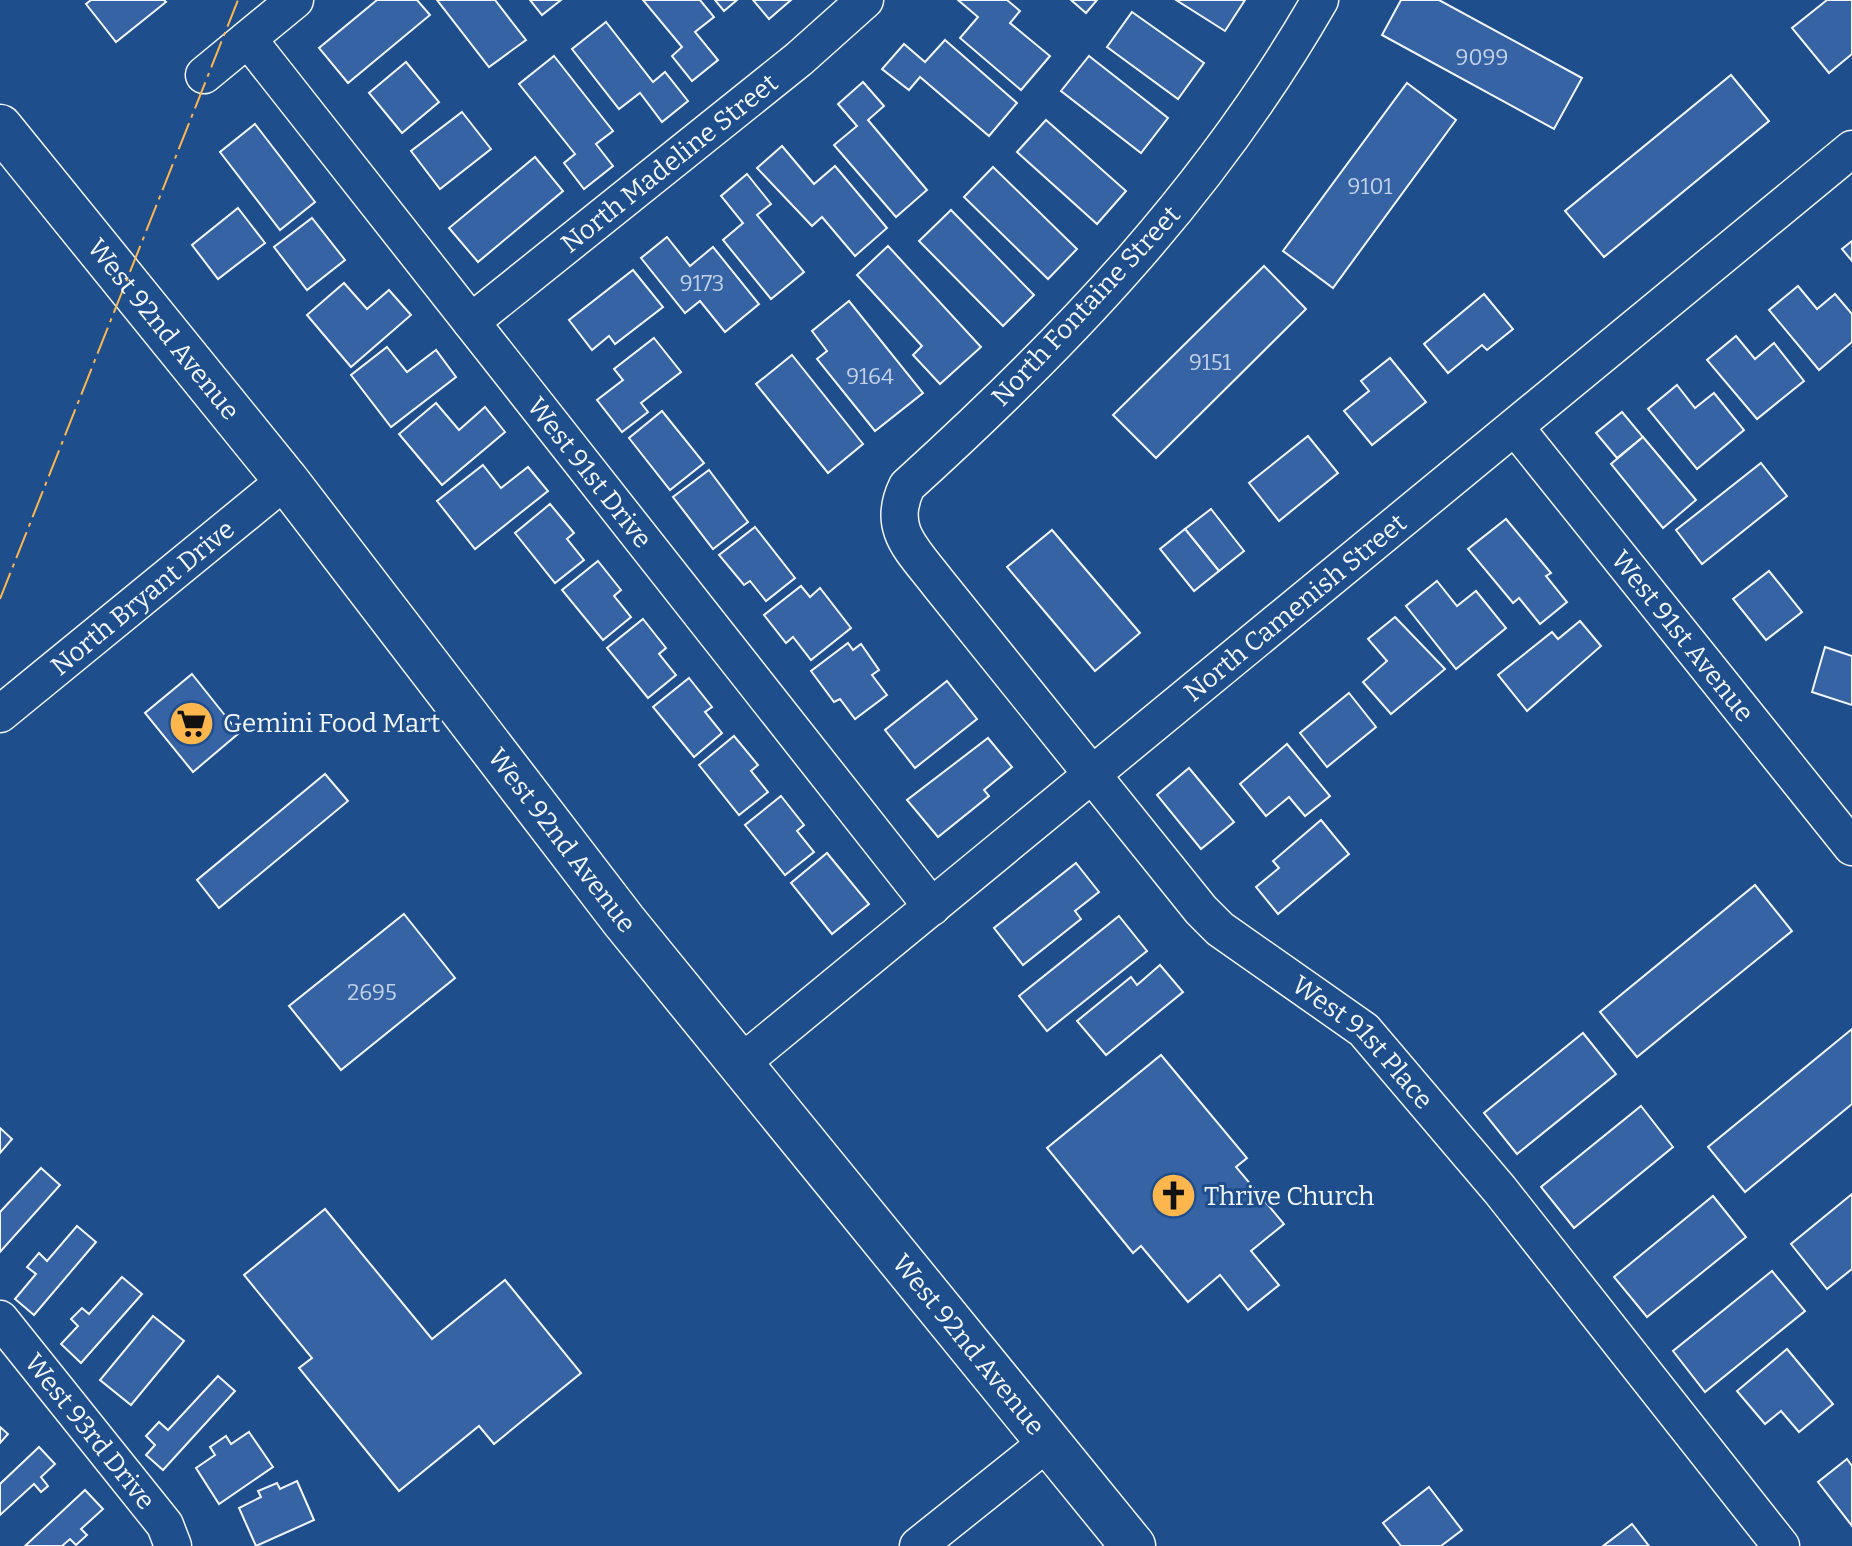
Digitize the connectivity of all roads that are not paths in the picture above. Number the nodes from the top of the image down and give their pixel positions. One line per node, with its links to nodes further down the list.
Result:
1 (295, 0): 4 (street)
2 (865, 0): 8 (street, North Madeline Street)
3 (1320, 0): 11 (street, North Fontaine Street)
4 (248, 39): 5 (street); 8 (street, West 91st Drive)
5 (204, 75)
6 (0, 127): 10 (main road, West 92nd Avenue)
7 (1852, 149): 9 (street, North Camenish Street)
8 (471, 322): 16 (street, West 91st Drive)
9 (1515, 427): 13 (street, North Camenish Street); 14 (street, West 91st Avenue)
10 (286, 480): 12 (street, North Bryant Drive); 17 (main road, West 92nd Avenue)
11 (922, 561): 13 (street, West 91st Place)
12 (0, 714)
13 (1091, 775): 16 (street, North Camenish Street); 23 (street, West 91st Place)
14 (1841, 810): 15 (street, West 91st Avenue)
15 (1852, 847)
16 (932, 907): 17 (street, North Camenish Street)
17 (739, 1065): 19 (main road, West 92nd Avenue)
18 (0, 1319): 20 (street, West 93rd Drive)
19 (1048, 1442): 21 (street); 22 (main road, West 92nd Avenue)
20 (173, 1546)
21 (918, 1546)
22 (1133, 1546)
23 (1781, 1546)

